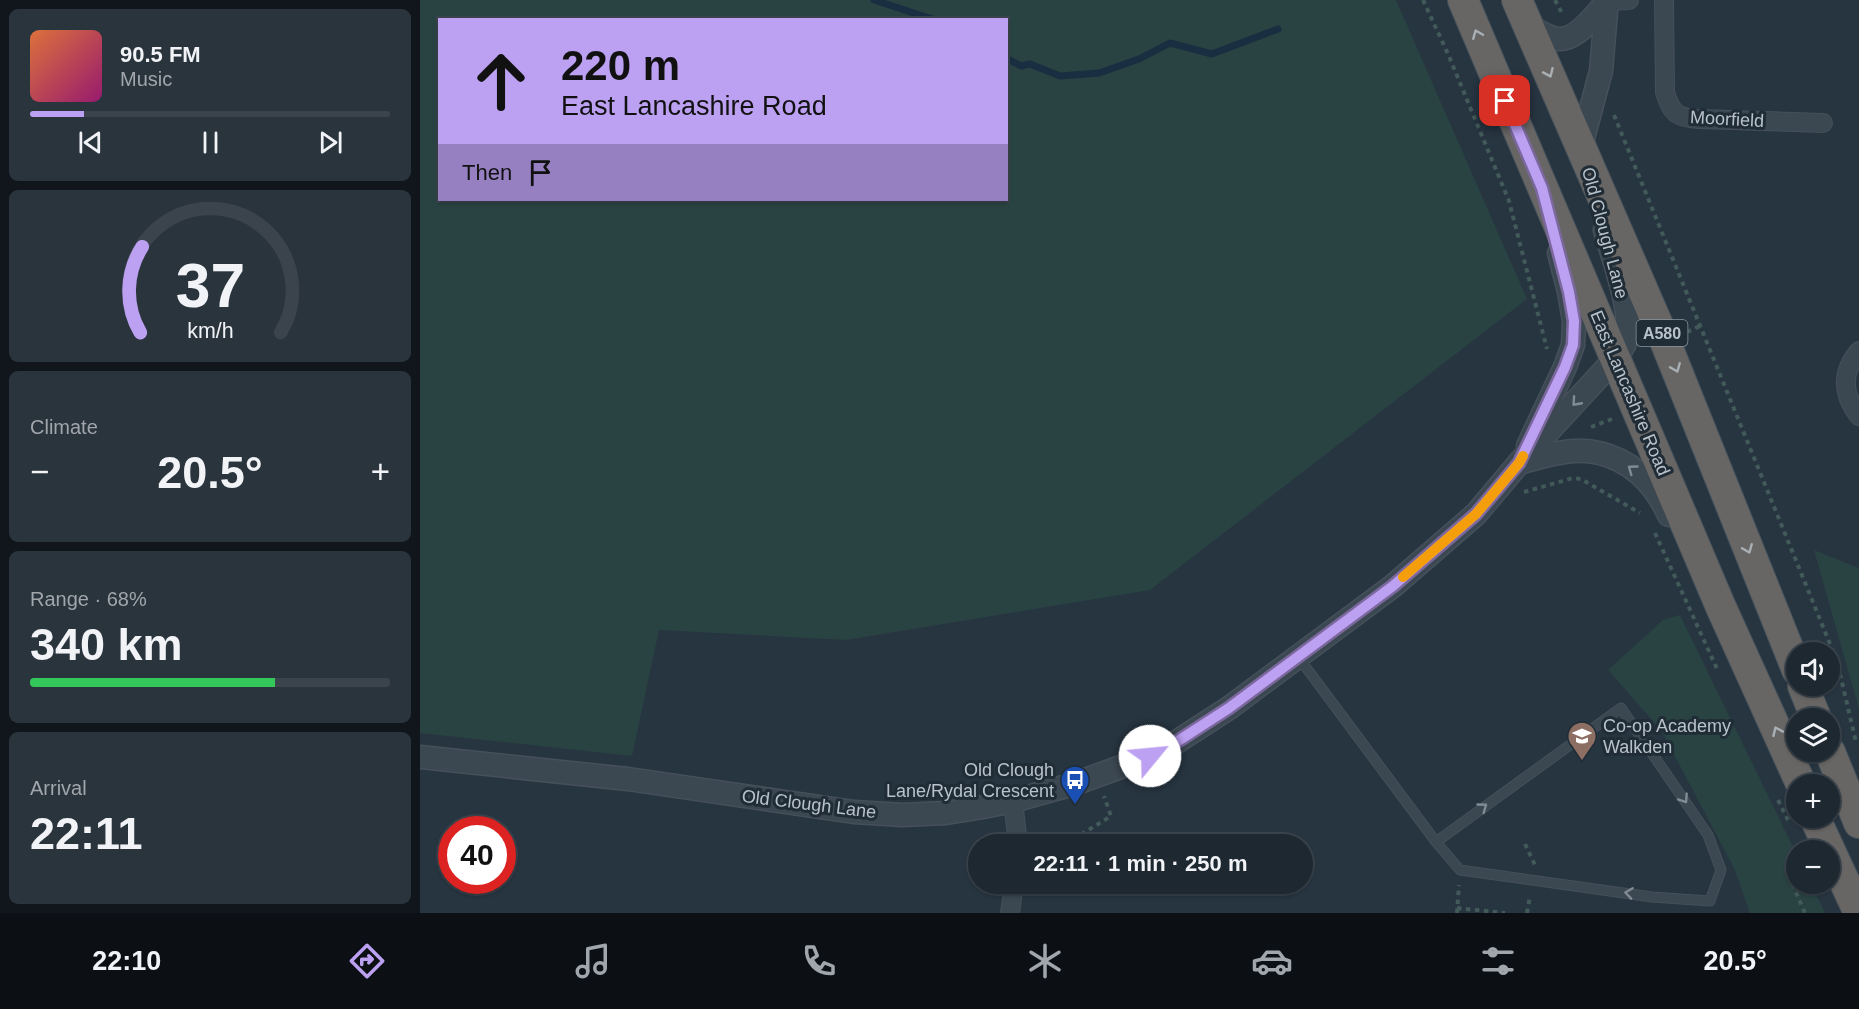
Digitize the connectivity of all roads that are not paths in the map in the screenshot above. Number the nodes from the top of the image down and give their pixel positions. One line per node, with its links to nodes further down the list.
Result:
1 (1463, 0): 7 (highway, East Lancashire Road / A580, one-way to 1)
2 (1614, 0): 4 (street, Old Clough Lane); 6 (street, Old Clough Lane)
3 (1664, 0): 5 (street, Moorfield)
4 (1523, 12): 6 (highway, A580, one-way to 6)
5 (1823, 123)
6 (1581, 146): 9 (street, Old Clough Lane); 13 (highway, A580, one-way to 13)
7 (1542, 188): 9 (highway, East Lancashire Road / A580); 11 (street, Old Clough Lane)
8 (1859, 351): 10 (street)
9 (1615, 359): 11 (street, Old Clough Lane, one-way to 11); 12 (highway, East Lancashire Road / A580)
10 (1859, 416)
11 (1519, 463): 12 (street, one-way to 11); 14 (street, Old Clough Lane)
12 (1720, 605): 17 (highway, East Lancashire Road / A580, one-way to 12)
13 (1786, 643)
14 (1298, 656): 18 (street, Old Clough Lane); 22 (lane)
15 (1843, 747): 19 (highway)
16 (420, 757): 18 (street, Old Clough Lane)
17 (1786, 784)
18 (1013, 801): 21 (street)
19 (1854, 812)
20 (1809, 828): 25 (highway)
21 (1017, 834)
22 (1436, 842): 22 (lane, one-way to 22)
23 (1013, 894): 24 (street)
24 (1010, 913)
25 (1859, 913)

